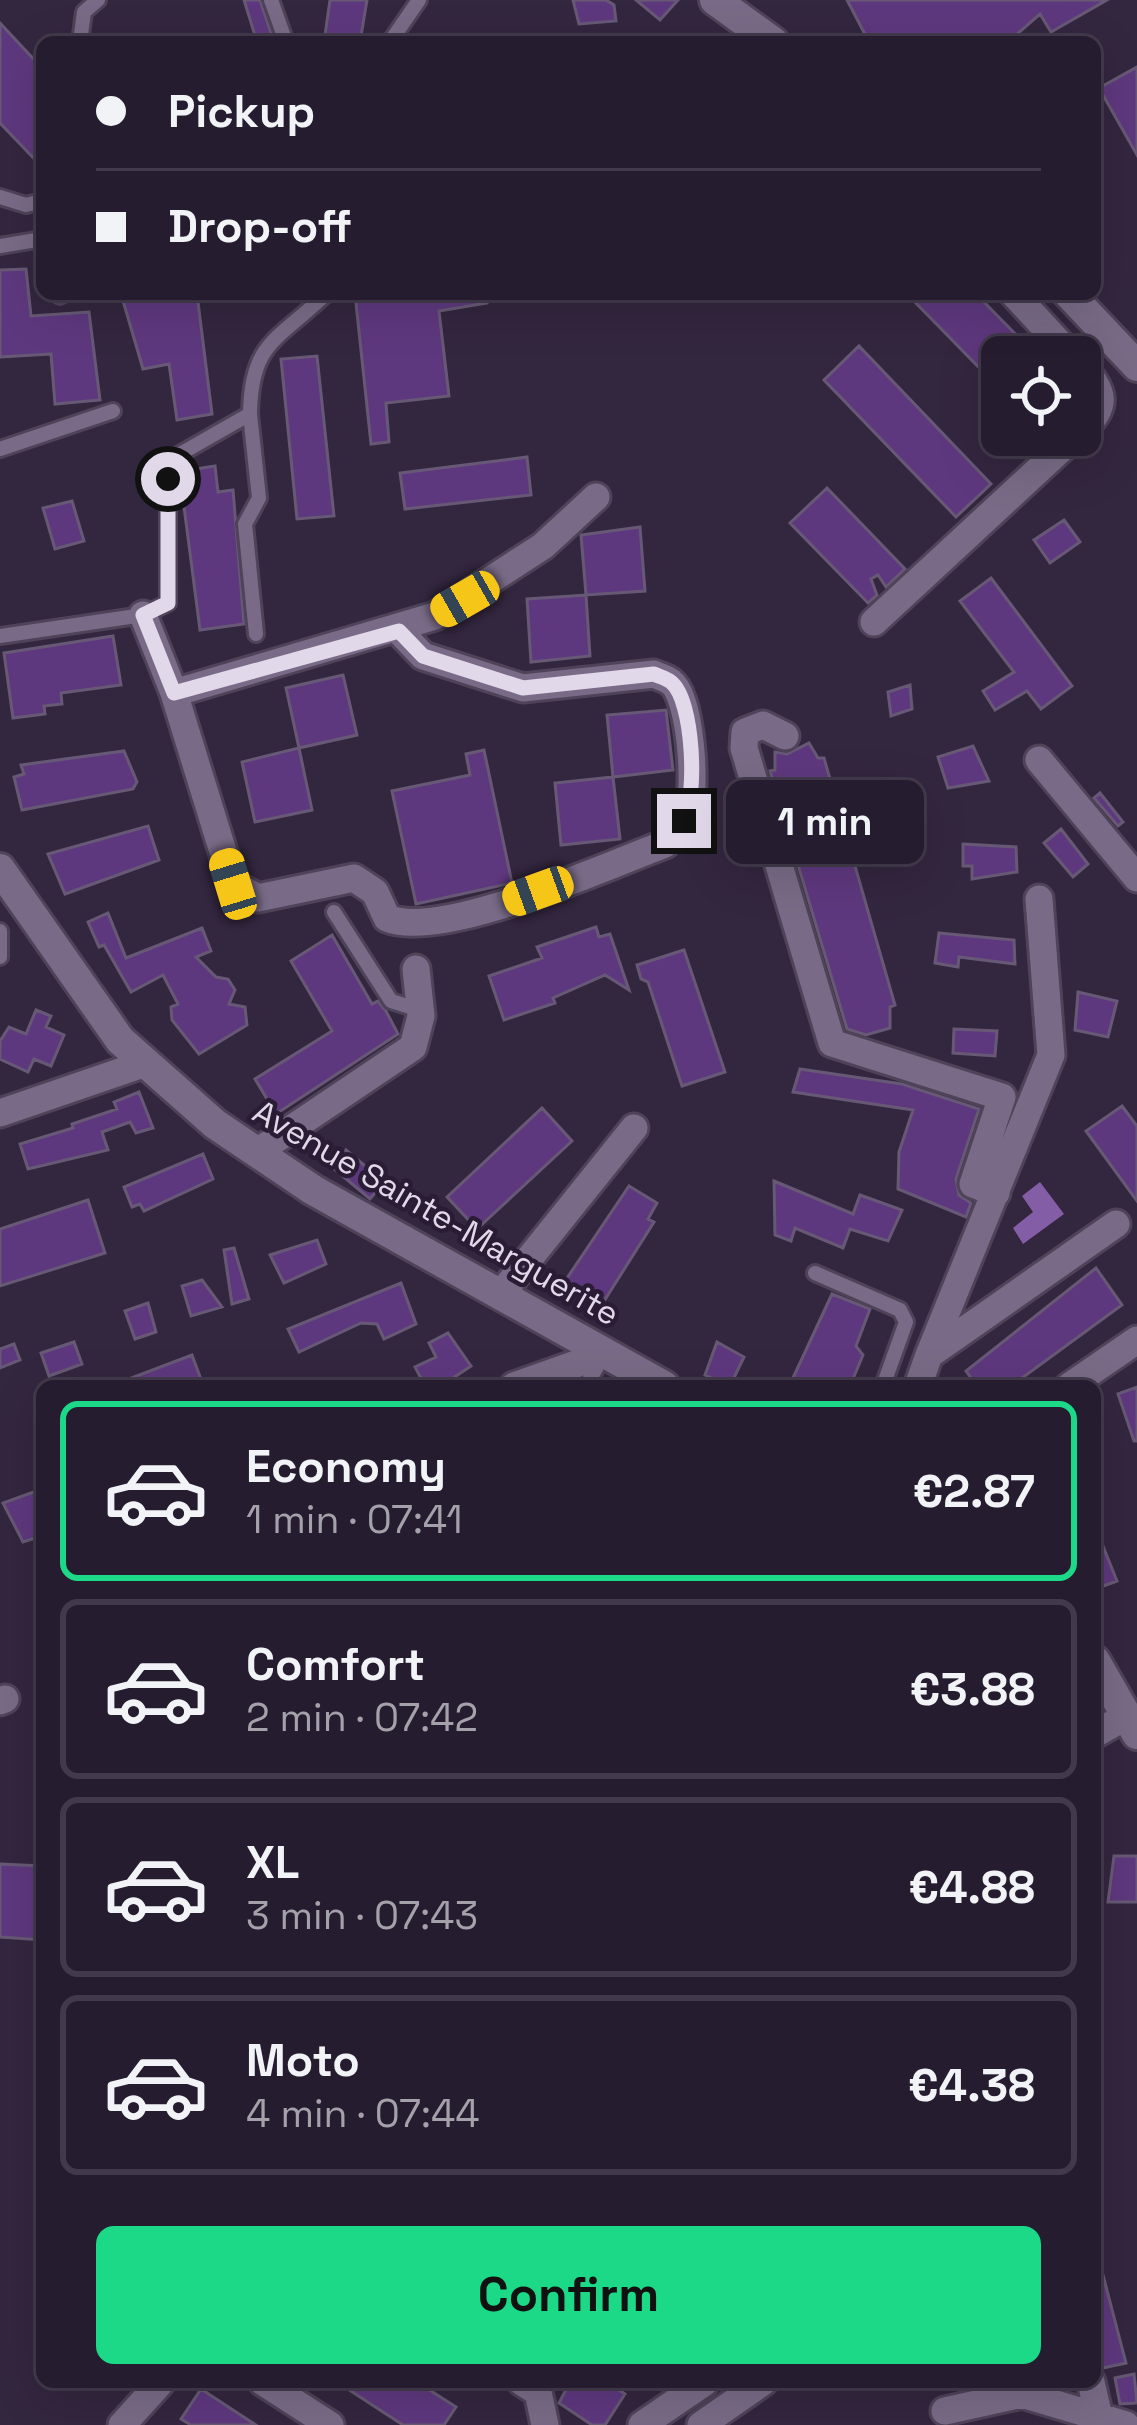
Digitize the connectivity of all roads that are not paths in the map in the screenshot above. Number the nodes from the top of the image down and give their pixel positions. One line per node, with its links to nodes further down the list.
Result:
1 (98, 0): 5 (lane)
2 (271, 0): 6 (lane)
3 (418, 0): 7 (lane)
4 (715, 0): 8 (street)
5 (81, 36)
6 (284, 36)
7 (394, 36)
8 (765, 36)
9 (0, 197): 10 (lane)
10 (36, 202)
11 (36, 240): 12 (lane)
12 (0, 246)
13 (319, 300): 19 (lane)
14 (1019, 300): 16 (street)
15 (1075, 300): 17 (street)
16 (1052, 336)
17 (1137, 366)
18 (113, 411): 20 (lane)
19 (250, 414): 23 (lane); 26 (lane)
20 (0, 448)
21 (1053, 456): 24 (street)
22 (596, 497): 25 (street)
23 (143, 615): 27 (lane); 28 (street)
24 (874, 622)
25 (399, 631): 28 (street); 28 (street)
26 (256, 634)
27 (0, 636)
28 (174, 693)
29 (785, 736): 43 (street)
30 (1039, 760): 32 (street)
31 (0, 869): 39 (street, Avenue Sainte-Marguerite)
32 (1137, 878)
33 (1039, 899): 43 (street)
34 (334, 912): 38 (lane)
35 (0, 931): 36 (lane)
36 (0, 957)
37 (416, 969): 38 (street)
38 (420, 1010): 42 (street)
39 (143, 1064): 40 (street); 42 (street, Avenue Sainte-Marguerite)
40 (0, 1113)
41 (634, 1128): 46 (street)
42 (257, 1152): 46 (street, Avenue Sainte-Marguerite)
43 (996, 1193): 49 (street)
44 (1115, 1224): 49 (street)
45 (815, 1273): 53 (lane)
46 (500, 1295): 48 (street, Avenue Sainte-Marguerite)
47 (1137, 1340): 55 (street)
48 (604, 1354): 50 (street); 51 (lane); 52 (street, Avenue Sainte-Marguerite)
49 (929, 1355): 54 (street)
50 (531, 1380)
51 (589, 1380)
52 (653, 1380)
53 (885, 1380)
54 (920, 1380)
55 (1079, 1380)
56 (1101, 1671): 57 (street)
57 (1132, 1725): 58 (street)
58 (1101, 1733)
59 (157, 2388): 67 (street)
60 (272, 2388): 69 (street)
61 (532, 2388): 70 (street)
62 (696, 2388): 71 (street)
63 (754, 2388): 72 (street)
64 (940, 2388): 66 (street)
65 (1094, 2388): 68 (street)
66 (947, 2418): 68 (street)
67 (136, 2420)
68 (1112, 2421)
69 (331, 2425)
70 (545, 2425)
71 (642, 2425)
72 (701, 2425)

